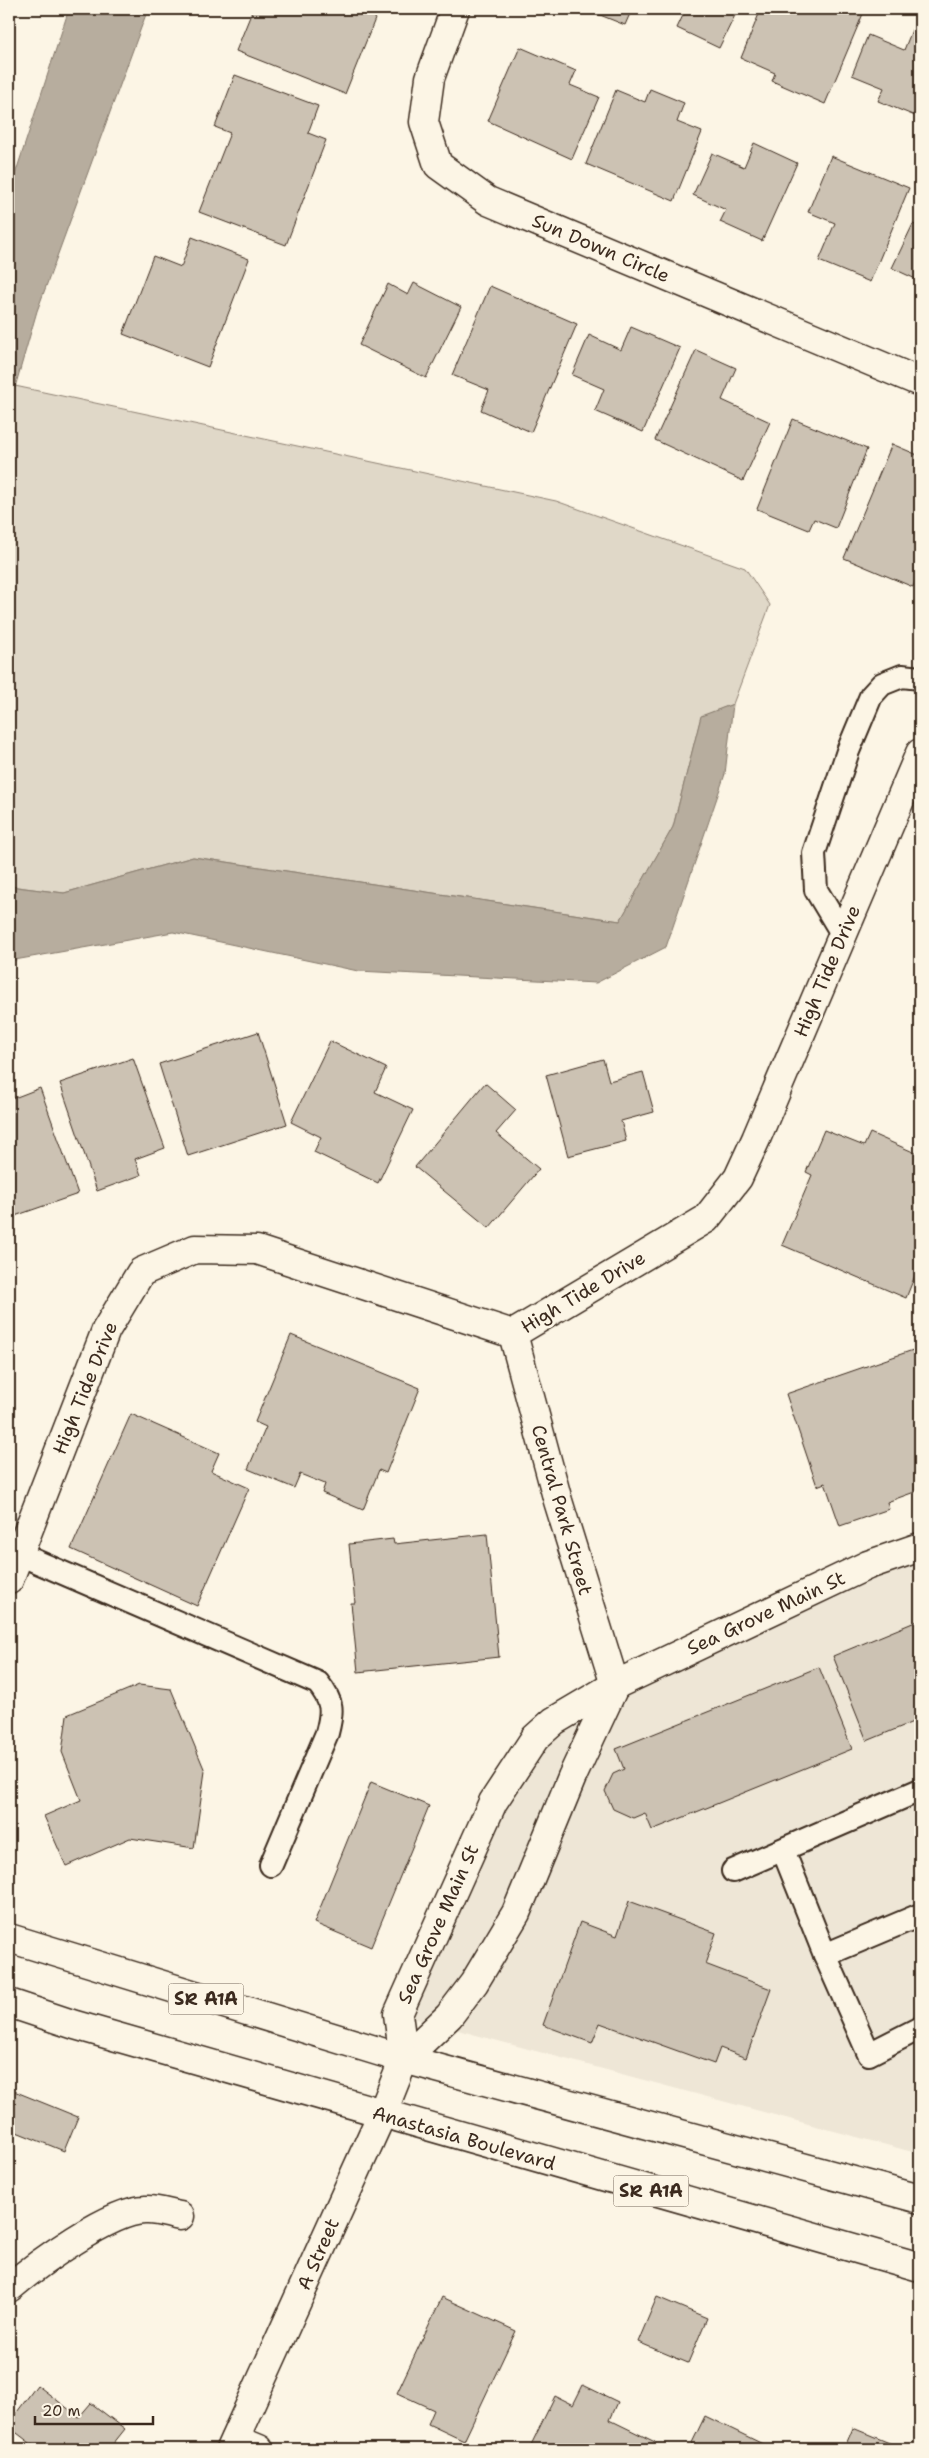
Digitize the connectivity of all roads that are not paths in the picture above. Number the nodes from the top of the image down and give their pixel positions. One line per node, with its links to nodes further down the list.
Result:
1 (455, 9): 2 (street, Sun Down Circle)
2 (920, 382)
3 (920, 678): 5 (lane)
4 (920, 753): 5 (street, High Tide Drive)
5 (843, 935): 6 (street, High Tide Drive)
6 (513, 1334): 8 (street, High Tide Drive); 10 (street, Central Park Street)
7 (920, 1546): 10 (street, Sea Grove Main St)
8 (14, 1553): 9 (street, High Tide Drive); 13 (lane)
9 (9, 1580)
10 (615, 1685): 20 (street); 20 (street, Sea Grove Main St)
11 (920, 1790): 12 (lane)
12 (783, 1850): 14 (lane); 17 (lane)
13 (271, 1865)
14 (733, 1871)
15 (920, 1915): 17 (lane)
16 (9, 1938): 20 (street, SR A1A)
17 (825, 1955): 19 (lane)
18 (9, 2003): 21 (street, Anastasia Boulevard / SR A1A)
19 (920, 2028)
20 (404, 2058): 21 (street, A Street); 22 (street, SR A1A)
21 (382, 2114): 24 (street, Anastasia Boulevard / SR A1A); 26 (street, A Street)
22 (920, 2199)
23 (180, 2216): 25 (street)
24 (920, 2267)
25 (9, 2288)
26 (241, 2446)

